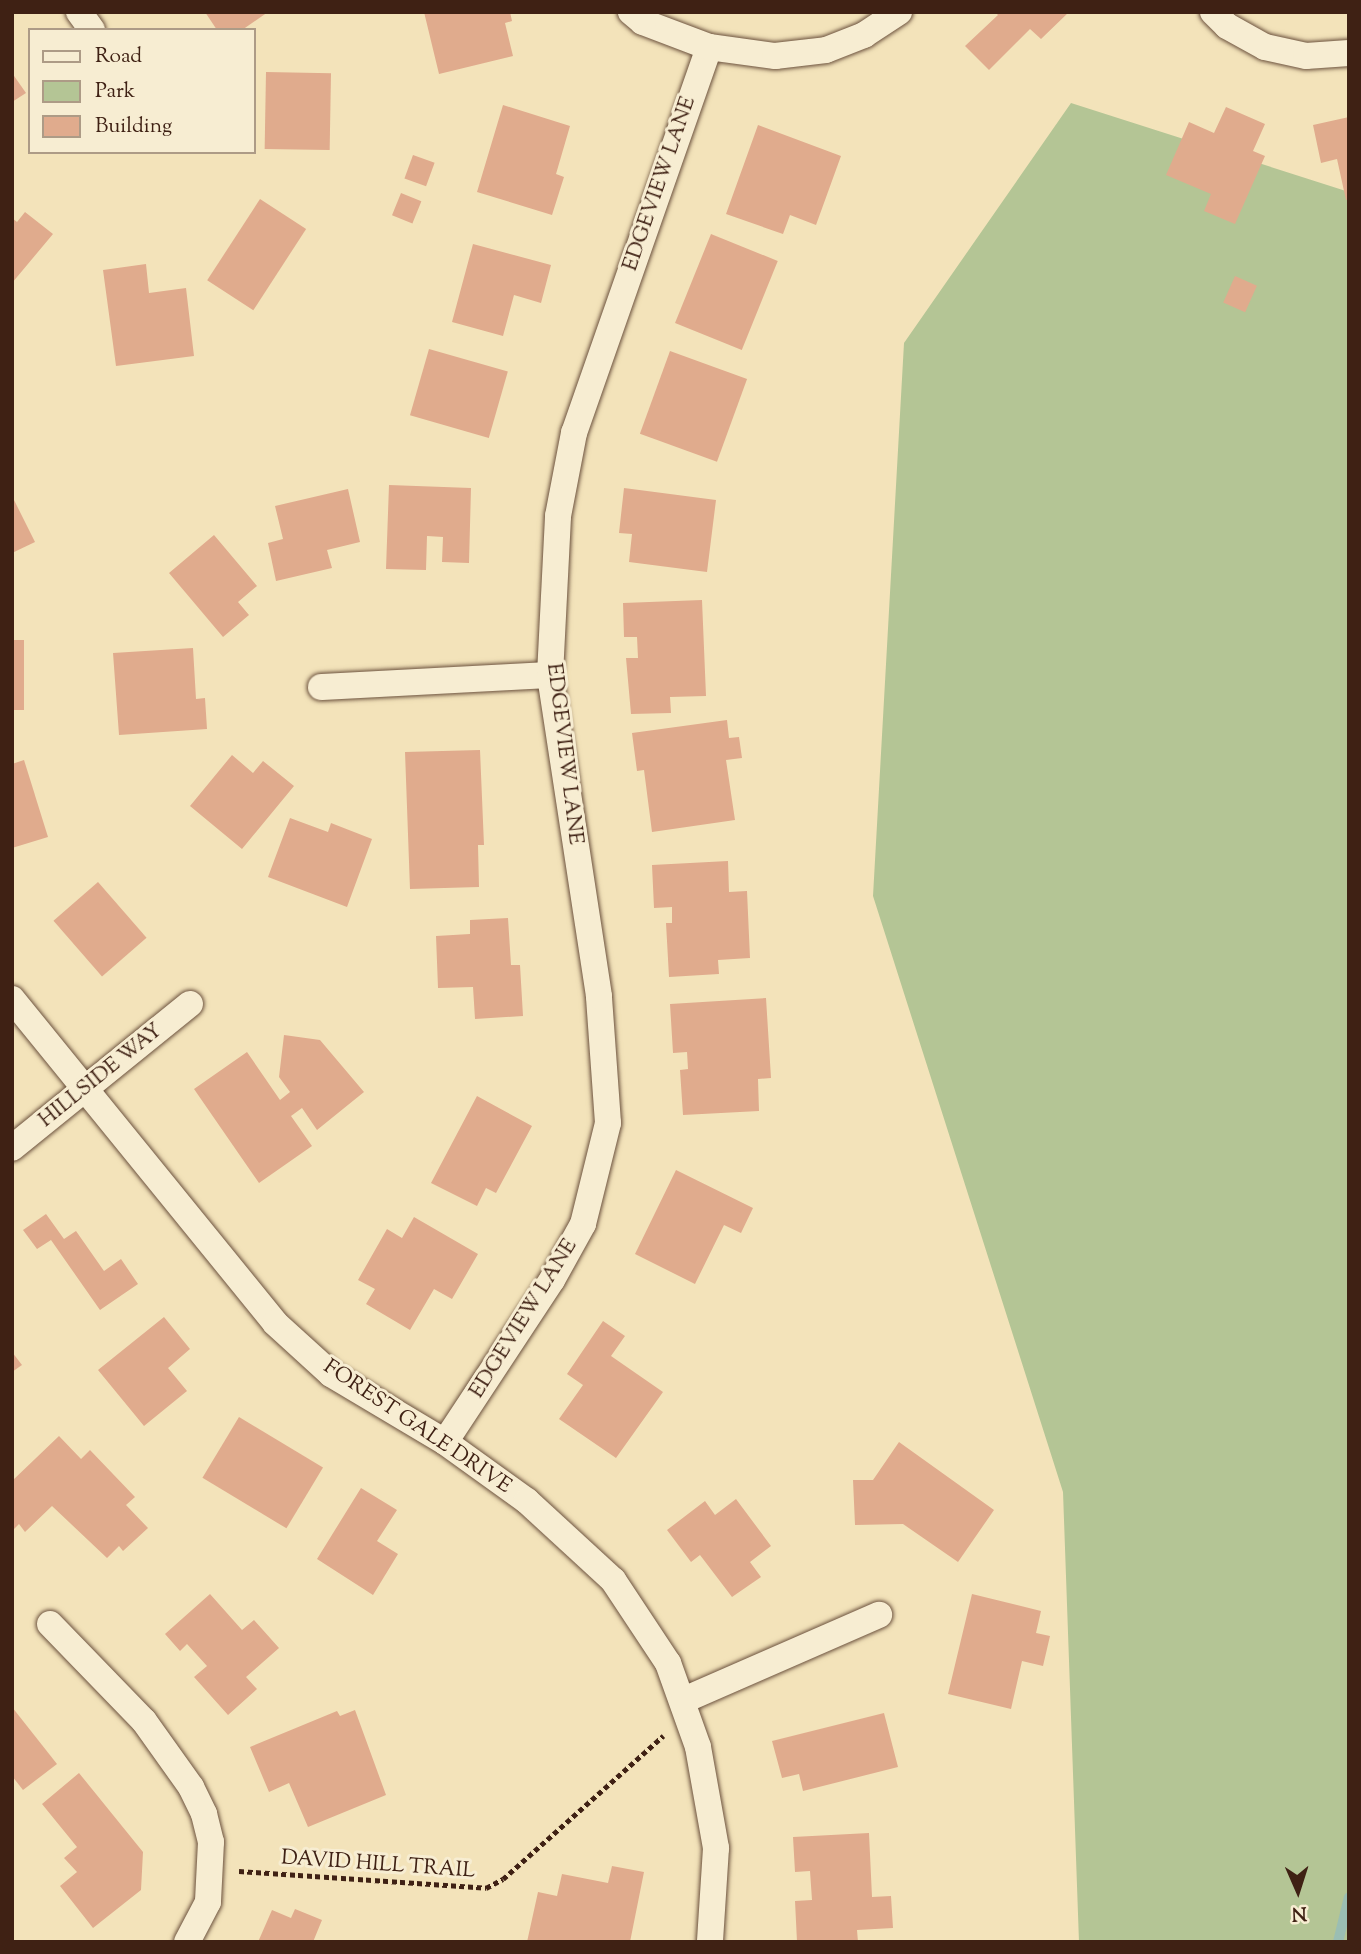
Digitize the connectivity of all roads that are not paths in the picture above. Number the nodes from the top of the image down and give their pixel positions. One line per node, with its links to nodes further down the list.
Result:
1 (79, 12): 5 (street)
2 (631, 12): 6 (street)
3 (899, 12): 6 (street)
4 (1213, 12): 7 (street)
5 (91, 28)
6 (709, 47): 8 (street, EDGEVIEW LANE)
7 (1349, 53)
8 (550, 676): 9 (street); 14 (street, EDGEVIEW LANE)
9 (321, 687)
10 (12, 999): 12 (street, FOREST GALE DRIVE)
11 (190, 1004): 12 (street, HILLSIDE WAY)
12 (86, 1088): 13 (street, HILLSIDE WAY); 14 (street, FOREST GALE DRIVE)
13 (12, 1148)
14 (445, 1442): 17 (street, FOREST GALE DRIVE)
15 (879, 1615): 17 (street)
16 (50, 1624): 18 (street)
17 (687, 1709): 19 (street, FOREST GALE DRIVE)
18 (187, 1942)
19 (710, 1942)

